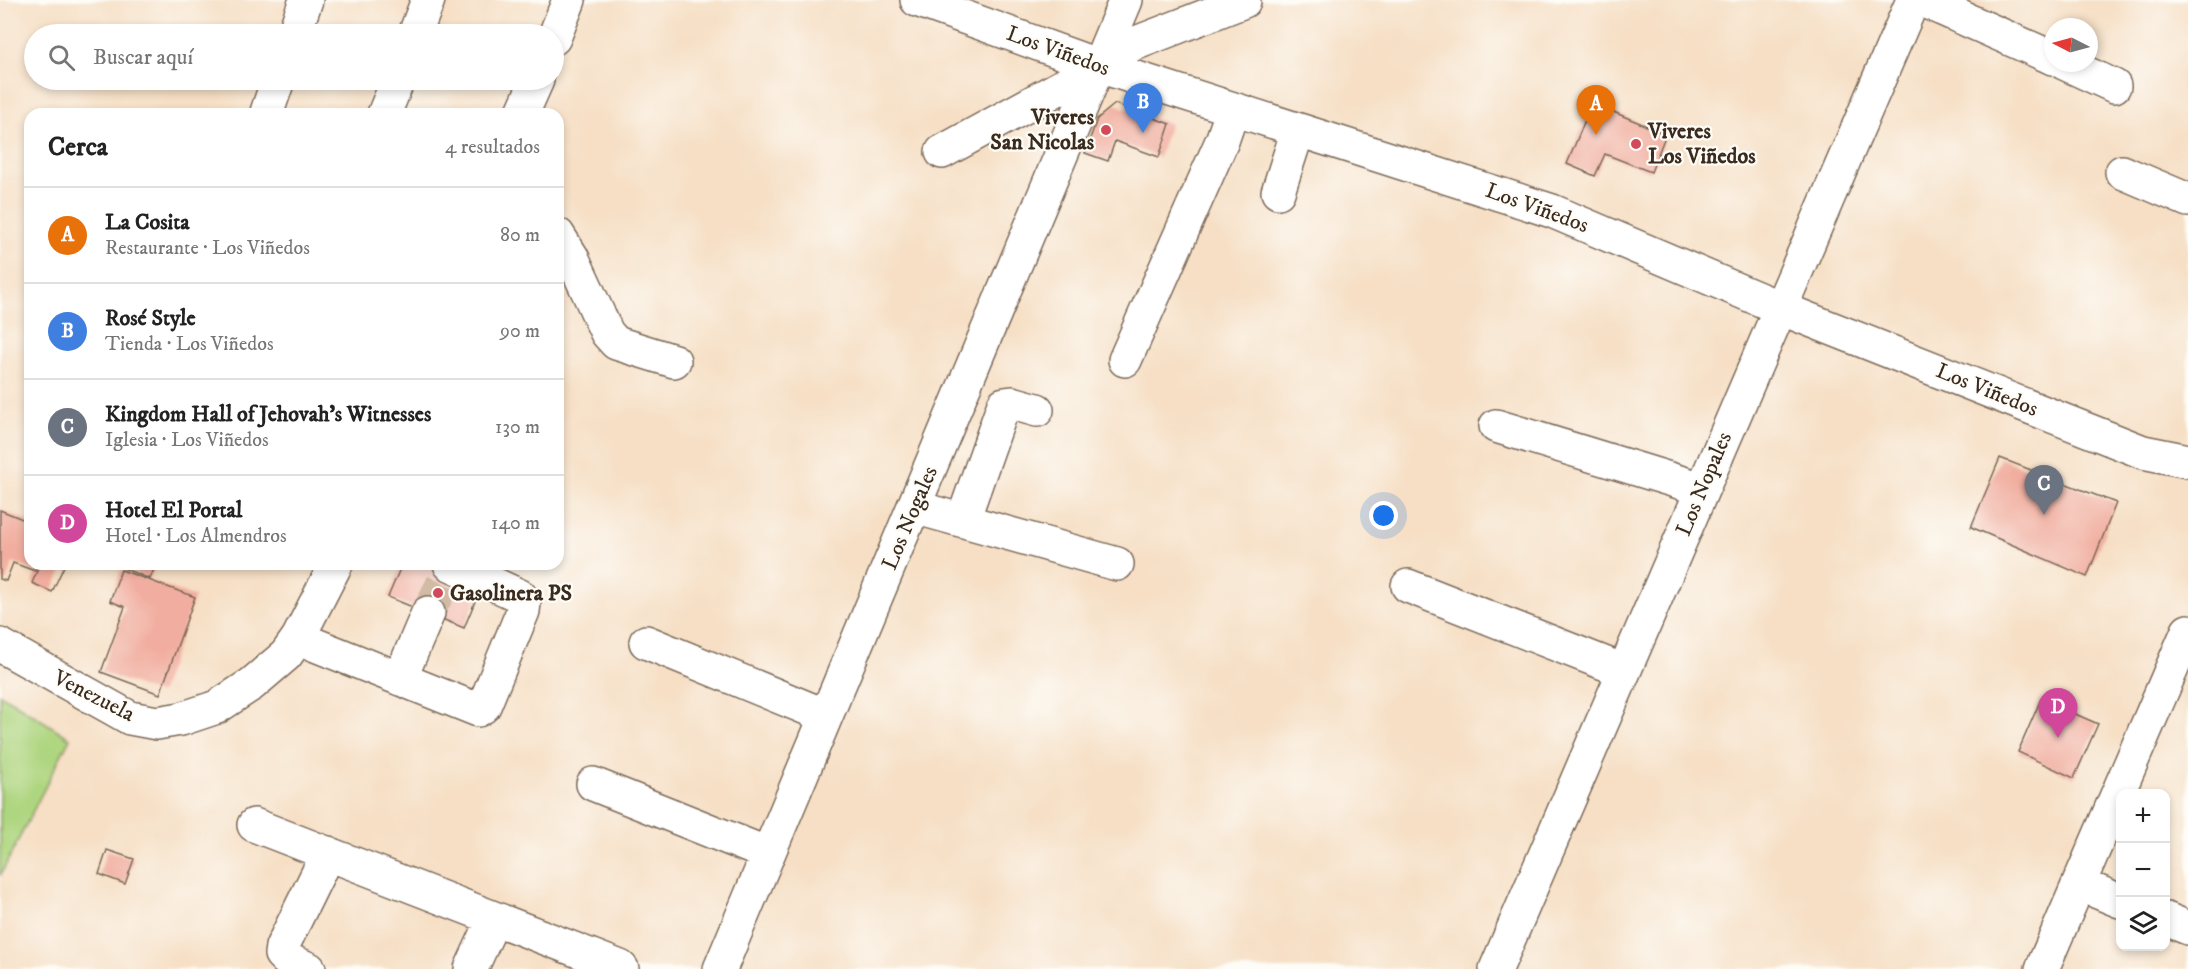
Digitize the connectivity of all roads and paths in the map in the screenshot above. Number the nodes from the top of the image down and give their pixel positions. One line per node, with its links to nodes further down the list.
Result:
1 (306, 0): 9 (street)
2 (428, 0): 10 (street)
3 (569, 0): 11 (street)
4 (917, 0): 13 (street, Los Viñedos)
5 (1126, 0): 13 (street, Los Nogales)
6 (1913, 0): 29 (street, Los Nopales)
7 (1922, 0): 12 (street)
8 (1244, 1): 13 (street)
9 (298, 24)
10 (419, 24)
11 (560, 24)
12 (2044, 54)
13 (1099, 66): 22 (street, Los Viñedos); 24 (street); 38 (street, Los Nogales)
14 (2084, 72): 15 (street)
15 (2114, 86)
16 (275, 90): 19 (street)
17 (394, 90): 20 (street)
18 (533, 90): 21 (street)
19 (268, 108)
20 (386, 108)
21 (525, 108)
22 (1233, 109): 23 (street, Los Viñedos); 30 (street)
23 (1298, 130): 26 (street); 29 (street, Los Viñedos)
24 (942, 152)
25 (2122, 172): 27 (street)
26 (1278, 192)
27 (2188, 200)
28 (564, 244): 31 (street)
29 (1780, 308): 34 (street, Los Viñedos); 37 (street, Los Nopales)
30 (1125, 360)
31 (674, 362)
32 (1036, 410): 39 (street)
33 (1496, 426): 37 (street)
34 (2143, 452): 35 (street, Los Viñedos); 36 (street, Los Viñedos)
35 (2188, 461)
36 (2188, 482)
37 (1702, 489): 49 (street, Los Nopales)
38 (914, 507): 39 (street); 51 (street, Los Nogales)
39 (963, 520): 40 (street)
40 (1117, 564)
41 (333, 570): 46 (street, Venezuela)
42 (456, 570): 50 (street)
43 (1408, 586): 49 (street)
44 (428, 613): 50 (street)
45 (2188, 631): 56 (street)
46 (298, 638): 48 (street, Venezuela); 50 (street)
47 (646, 642): 51 (street)
48 (0, 645)
49 (1624, 670): 65 (street, Los Nopales)
50 (400, 679)
51 (826, 716): 55 (street, Los Nogales)
52 (592, 784): 55 (street)
53 (254, 825): 54 (street)
54 (328, 854): 58 (street); 61 (street)
55 (768, 854): 64 (street, Los Nogales)
56 (2079, 884): 57 (street); 66 (street)
57 (2116, 899)
58 (494, 919): 62 (street); 63 (street)
59 (2170, 921): 60 (street)
60 (2188, 928)
61 (309, 969)
62 (471, 969)
63 (622, 969)
64 (720, 969)
65 (1496, 969)
66 (2042, 969)

